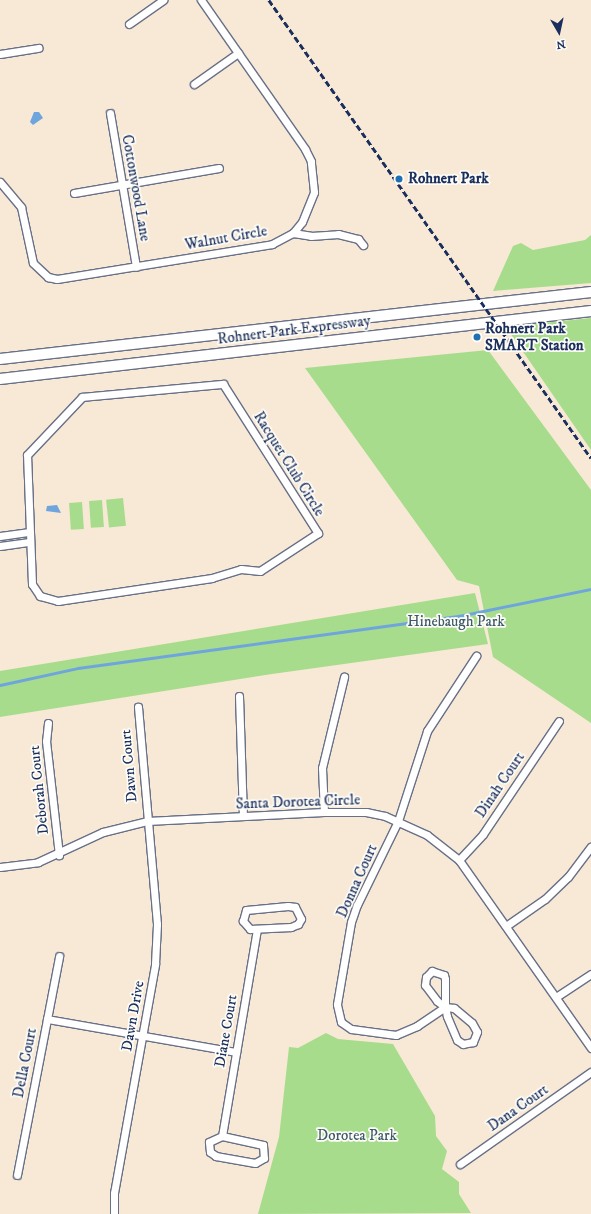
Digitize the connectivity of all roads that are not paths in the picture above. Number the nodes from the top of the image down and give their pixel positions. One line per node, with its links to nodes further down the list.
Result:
1 (163, 0): 3 (street)
2 (201, 0): 5 (street, Walnut Circle)
3 (129, 24)
4 (39, 48): 6 (street)
5 (238, 53): 7 (street); 13 (street, Walnut Circle)
6 (0, 54)
7 (194, 84)
8 (110, 113): 11 (street, Cottonwood Lane)
9 (219, 168): 11 (street)
10 (0, 182): 15 (street, Walnut Circle)
11 (122, 185): 12 (street); 15 (street, Cottonwood Lane)
12 (74, 193)
13 (293, 233): 14 (street); 15 (street, Walnut Circle)
14 (364, 245)
15 (136, 267)
16 (591, 292): 18 (main road, Rohnert Park Expressway)
17 (591, 311): 19 (main road, Rohnert Park Expressway)
18 (0, 359)
19 (0, 379)
20 (28, 532): 21 (street); 22 (street, Racquet Club Circle); 22 (street, Racquet Club Circle)
21 (0, 536)
22 (28, 542): 23 (street)
23 (0, 546)
24 (476, 656): 33 (street, Donna Court)
25 (344, 677): 30 (street)
26 (239, 696): 31 (street)
27 (138, 708): 32 (street, Dawn Court)
28 (559, 721): 36 (street, Dinah Court)
29 (48, 723): 35 (street, Deborah Court)
30 (324, 812): 31 (street, Santa Dorotea Circle); 33 (street, Santa Dorotea Circle)
31 (243, 816): 32 (street, Santa Dorotea Circle)
32 (147, 821): 35 (street, Santa Dorotea Circle); 45 (street, Dawn Drive)
33 (398, 821): 36 (street, Santa Dorotea Circle); 43 (street, Donna Court)
34 (591, 847): 38 (street)
35 (59, 855): 37 (street, Santa Dorotea Circle)
36 (459, 860): 38 (street, Santa Dorotea Circle)
37 (0, 867)
38 (506, 926): 42 (street, Santa Dorotea Circle)
39 (257, 930): 39 (street); 47 (street, Diane Court)
40 (59, 956): 44 (street, Della Court)
41 (591, 974): 42 (street)
42 (556, 997): 46 (street, Santa Dorotea Circle)
43 (445, 1007): 43 (street); 43 (street)
44 (47, 1019): 45 (street); 51 (street, Della Court)
45 (143, 1036): 47 (street); 52 (street, Dawn Drive)
46 (591, 1048)
47 (236, 1052): 49 (street, Diane Court)
48 (591, 1072): 50 (street, Dana Court)
49 (222, 1136): 49 (street)
50 (460, 1164)
51 (17, 1175)
52 (114, 1214)

